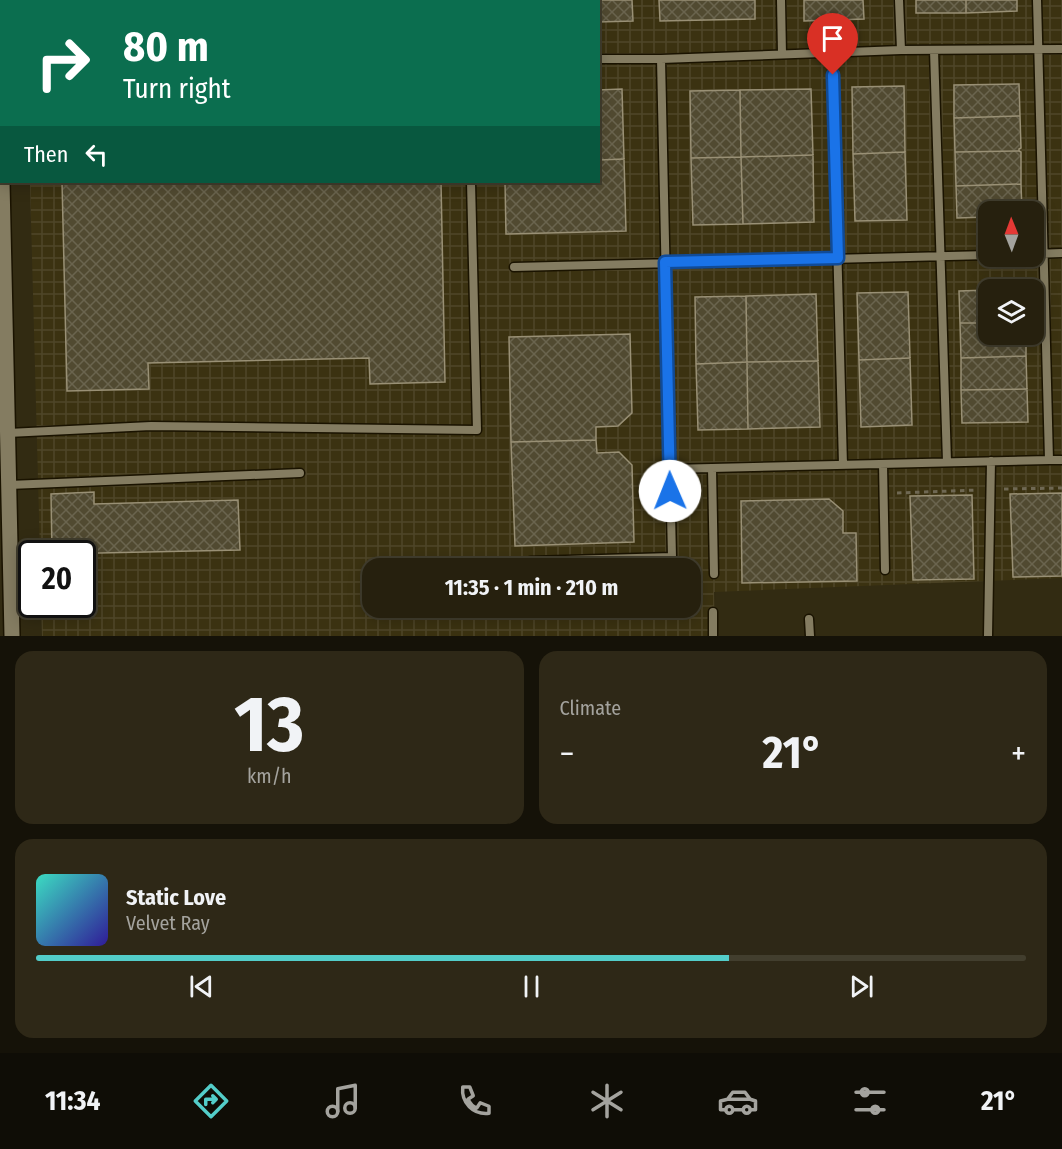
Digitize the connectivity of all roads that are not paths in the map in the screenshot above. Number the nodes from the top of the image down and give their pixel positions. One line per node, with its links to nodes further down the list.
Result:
1 (781, 0): 9 (lane)
2 (899, 0): 6 (lane)
3 (1037, 0): 4 (lane)
4 (1038, 49): 5 (lane); 7 (lane); 14 (lane)
5 (1062, 49)
6 (901, 50): 7 (lane); 8 (lane)
7 (934, 50): 18 (lane)
8 (832, 52): 9 (lane); 19 (lane)
9 (782, 54): 10 (lane)
10 (661, 58): 11 (lane); 20 (lane)
11 (600, 59)
12 (2, 183): 22 (street)
13 (471, 183): 23 (lane)
14 (1042, 201)
15 (1062, 253): 16 (lane)
16 (1044, 254): 24 (lane)
17 (978, 255): 18 (lane)
18 (941, 256): 19 (lane); 27 (lane)
19 (838, 258): 20 (lane); 29 (lane)
20 (665, 262): 21 (lane); 31 (lane)
21 (514, 267)
22 (4, 378): 23 (street)
23 (8, 433): 33 (street)
24 (1049, 460): 25 (lane); 26 (lane)
25 (1062, 460)
26 (991, 461): 27 (lane); 43 (lane)
27 (947, 462): 28 (lane)
28 (883, 464): 29 (lane); 35 (lane)
29 (843, 465): 30 (lane)
30 (712, 468): 31 (lane); 36 (lane)
31 (670, 469): 34 (lane)
32 (300, 472): 33 (lane)
33 (9, 485): 37 (street)
34 (636, 558)
35 (885, 570)
36 (714, 574)
37 (5, 597): 40 (street)
38 (713, 612): 41 (lane)
39 (808, 619): 42 (lane)
40 (12, 636)
41 (713, 636)
42 (810, 636)
43 (988, 636)

